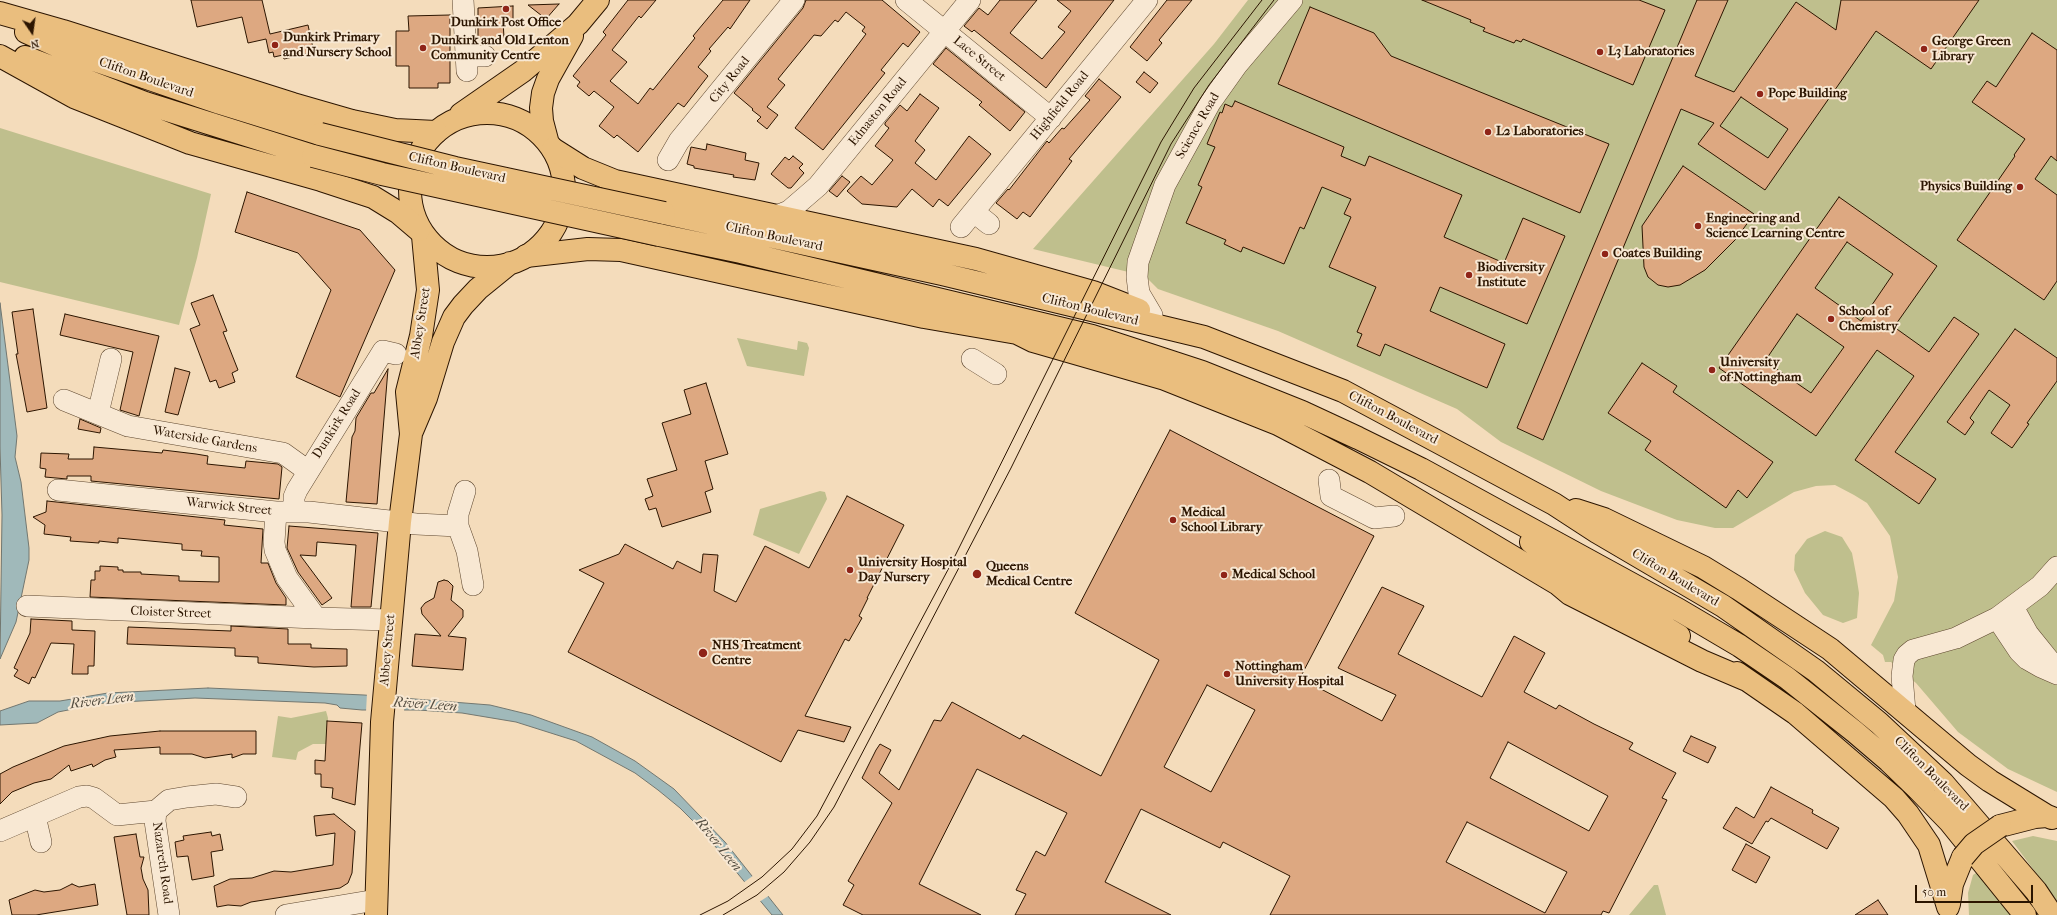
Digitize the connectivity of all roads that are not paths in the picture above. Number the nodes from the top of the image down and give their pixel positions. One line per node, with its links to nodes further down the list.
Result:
1 (463, 0): 14 (street)
2 (598, 0): 10 (main road)
3 (794, 0): 19 (street, City Road)
4 (906, 0): 11 (street, Lace Street)
5 (970, 0): 11 (street, Ednaston Road)
6 (1147, 0): 15 (street, Highfield Road)
7 (1292, 0): 24 (street, Science Road)
8 (0, 13): 17 (main road)
9 (0, 21): 26 (main road, Clifton Boulevard, bridge)
10 (578, 24): 16 (main road, Abbey Street); 18 (main road, Abbey Street)
11 (944, 31): 15 (street, Lace Street); 20 (street, Ednaston Road)
12 (0, 48): 27 (main road, Clifton Boulevard, bridge)
13 (0, 56): 22 (main road)
14 (473, 61)
15 (1051, 118): 21 (street, Highfield Road)
16 (454, 119): 17 (main road, Abbey Street); 18 (main road)
17 (436, 132): 22 (main road, Abbey Street)
18 (550, 144): 20 (main road); 23 (main road, Abbey Street)
19 (668, 160)
20 (778, 215): 24 (main road)
21 (975, 221)
22 (421, 233): 23 (main road); 34 (main road, Abbey Street)
23 (518, 260): 25 (main road); 34 (main road, Abbey Street)
24 (1152, 315): 26 (main road)
25 (1017, 333): 27 (main road); 53 (main road)
26 (1204, 337): 40 (main road, Clifton Boulevard)
27 (1125, 347): 39 (main road, Clifton Boulevard)
28 (396, 354): 35 (street, Dunkirk Road)
29 (111, 359): 33 (street)
30 (972, 359): 31 (street)
31 (996, 374)
32 (64, 400): 33 (street, Waterside Gardens)
33 (98, 413): 35 (street, Waterside Gardens)
34 (411, 434): 43 (main road, Abbey Street)
35 (308, 471): 41 (street, Dunkirk Road)
36 (1329, 480): 42 (street)
37 (58, 490): 41 (street, Warwick Street)
38 (465, 491): 44 (street)
39 (1475, 499): 53 (main road); 65 (main road, Clifton Boulevard)
40 (1554, 504): 54 (main road); 66 (main road, Clifton Boulevard)
41 (285, 512): 43 (street, Warwick Street); 49 (street, Dunkirk Road)
42 (1394, 516)
43 (400, 522): 44 (street, Warwick Street); 50 (main road, Abbey Street)
44 (458, 526): 46 (street)
45 (2057, 567): 48 (street)
46 (473, 585)
47 (27, 606): 49 (street, Cloister Street)
48 (2005, 612): 51 (street); 52 (street); 54 (street)
49 (316, 618): 50 (street)
50 (390, 620): 61 (main road, Abbey Street)
51 (2057, 670)
52 (2057, 674)
53 (1749, 680): 62 (main road)
54 (1905, 711): 58 (main road)
55 (236, 797): 56 (street, Nazareth Road)
56 (156, 811): 57 (street, Nazareth Road); 63 (street, Nazareth Road)
57 (35, 816): 59 (street, Nazareth Road); 60 (street)
58 (2052, 818): 62 (main road, bridge)
59 (0, 831)
60 (41, 842)
61 (376, 908): 64 (street)
62 (1949, 911)
63 (169, 915)
64 (286, 915)
65 (2025, 915)
66 (2052, 915)

